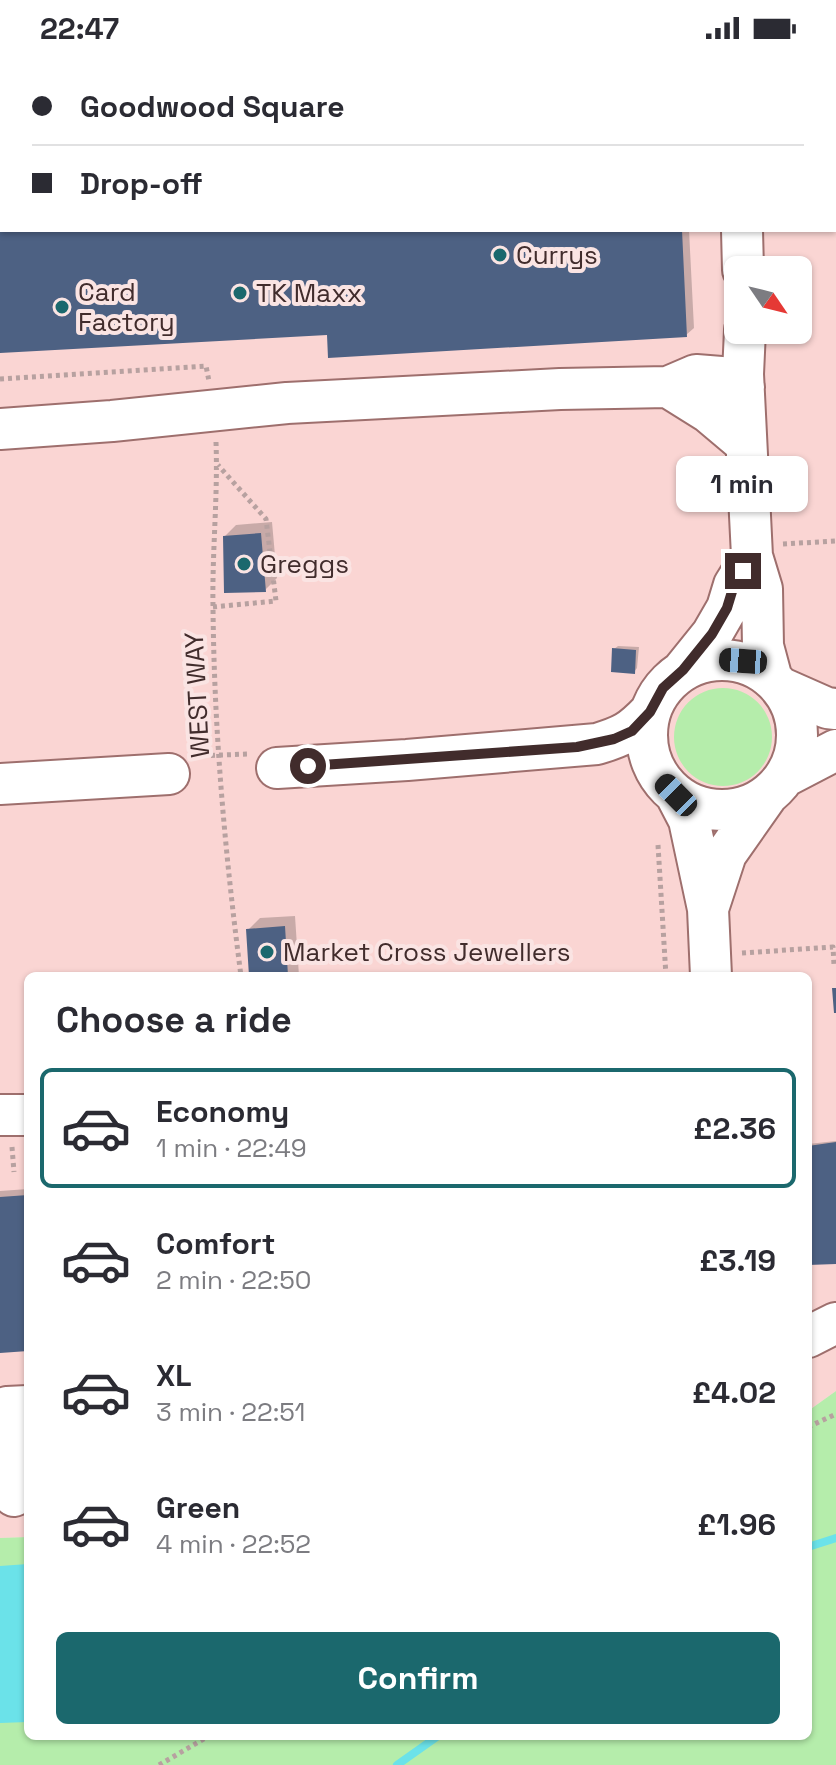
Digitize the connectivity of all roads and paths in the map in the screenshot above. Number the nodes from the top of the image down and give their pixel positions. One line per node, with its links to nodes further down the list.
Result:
1 (742, 232): 2 (street)
2 (743, 256)
3 (745, 344): 6 (street)
4 (0, 379): 7 (path, WEST WAY)
5 (668, 387): 6 (street); 7 (street); 9 (street)
6 (744, 387): 9 (street)
7 (215, 411): 8 (street); 10 (path, WEST WAY)
8 (0, 429)
9 (746, 444): 11 (street)
10 (217, 464): 12 (path, WEST WAY); 12 (path)
11 (752, 556): 13 (street); 14 (street)
12 (213, 607): 26 (path, WEST WAY)
13 (683, 670): 14 (street); 16 (street)
14 (777, 682): 15 (street); 21 (street)
15 (836, 709)
16 (650, 712): 18 (street); 22 (street)
17 (836, 750): 21 (street)
18 (277, 768)
19 (169, 774): 20 (street)
20 (0, 784)
21 (776, 786): 22 (street); 23 (street)
22 (676, 795): 23 (street)
23 (708, 909): 24 (street)
24 (710, 965): 25 (path)
25 (836, 965)
26 (240, 972)
27 (0, 1115): 28 (street)
28 (24, 1115)
29 (836, 1323): 30 (street)
30 (812, 1335)
31 (12, 1406): 34 (street)
32 (836, 1414): 33 (path)
33 (812, 1425)
34 (14, 1496)
35 (202, 1740): 36 (path)
36 (159, 1765)

